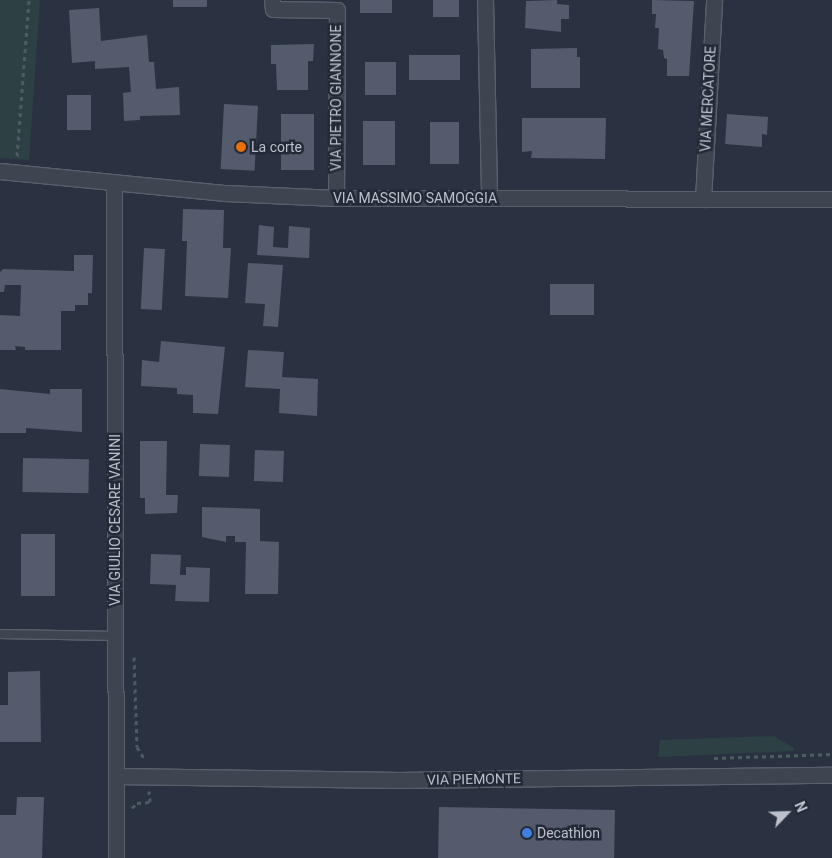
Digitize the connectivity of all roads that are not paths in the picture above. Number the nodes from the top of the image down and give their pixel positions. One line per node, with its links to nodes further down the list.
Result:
1 (272, 0): 6 (street, VIA PIETRO GIANNONE)
2 (485, 0): 7 (street)
3 (714, 0): 8 (street, VIA MERCATORE)
4 (0, 171): 5 (street, VIA MASSIMO SAMOGGIA)
5 (114, 182): 6 (street, VIA MASSIMO SAMOGGIA); 11 (street, VIA GIULIO CESARE VANINI)
6 (336, 198): 7 (street, VIA MASSIMO SAMOGGIA)
7 (489, 198): 8 (street, VIA MASSIMO SAMOGGIA)
8 (703, 199): 9 (street, VIA MASSIMO SAMOGGIA)
9 (832, 199)
10 (0, 634): 11 (lane)
11 (115, 636): 13 (street, VIA GIULIO CESARE VANINI)
12 (832, 775): 13 (street, VIA PIEMONTE)
13 (116, 776): 14 (street, VIA GIULIO CESARE VANINI)
14 (116, 858)

